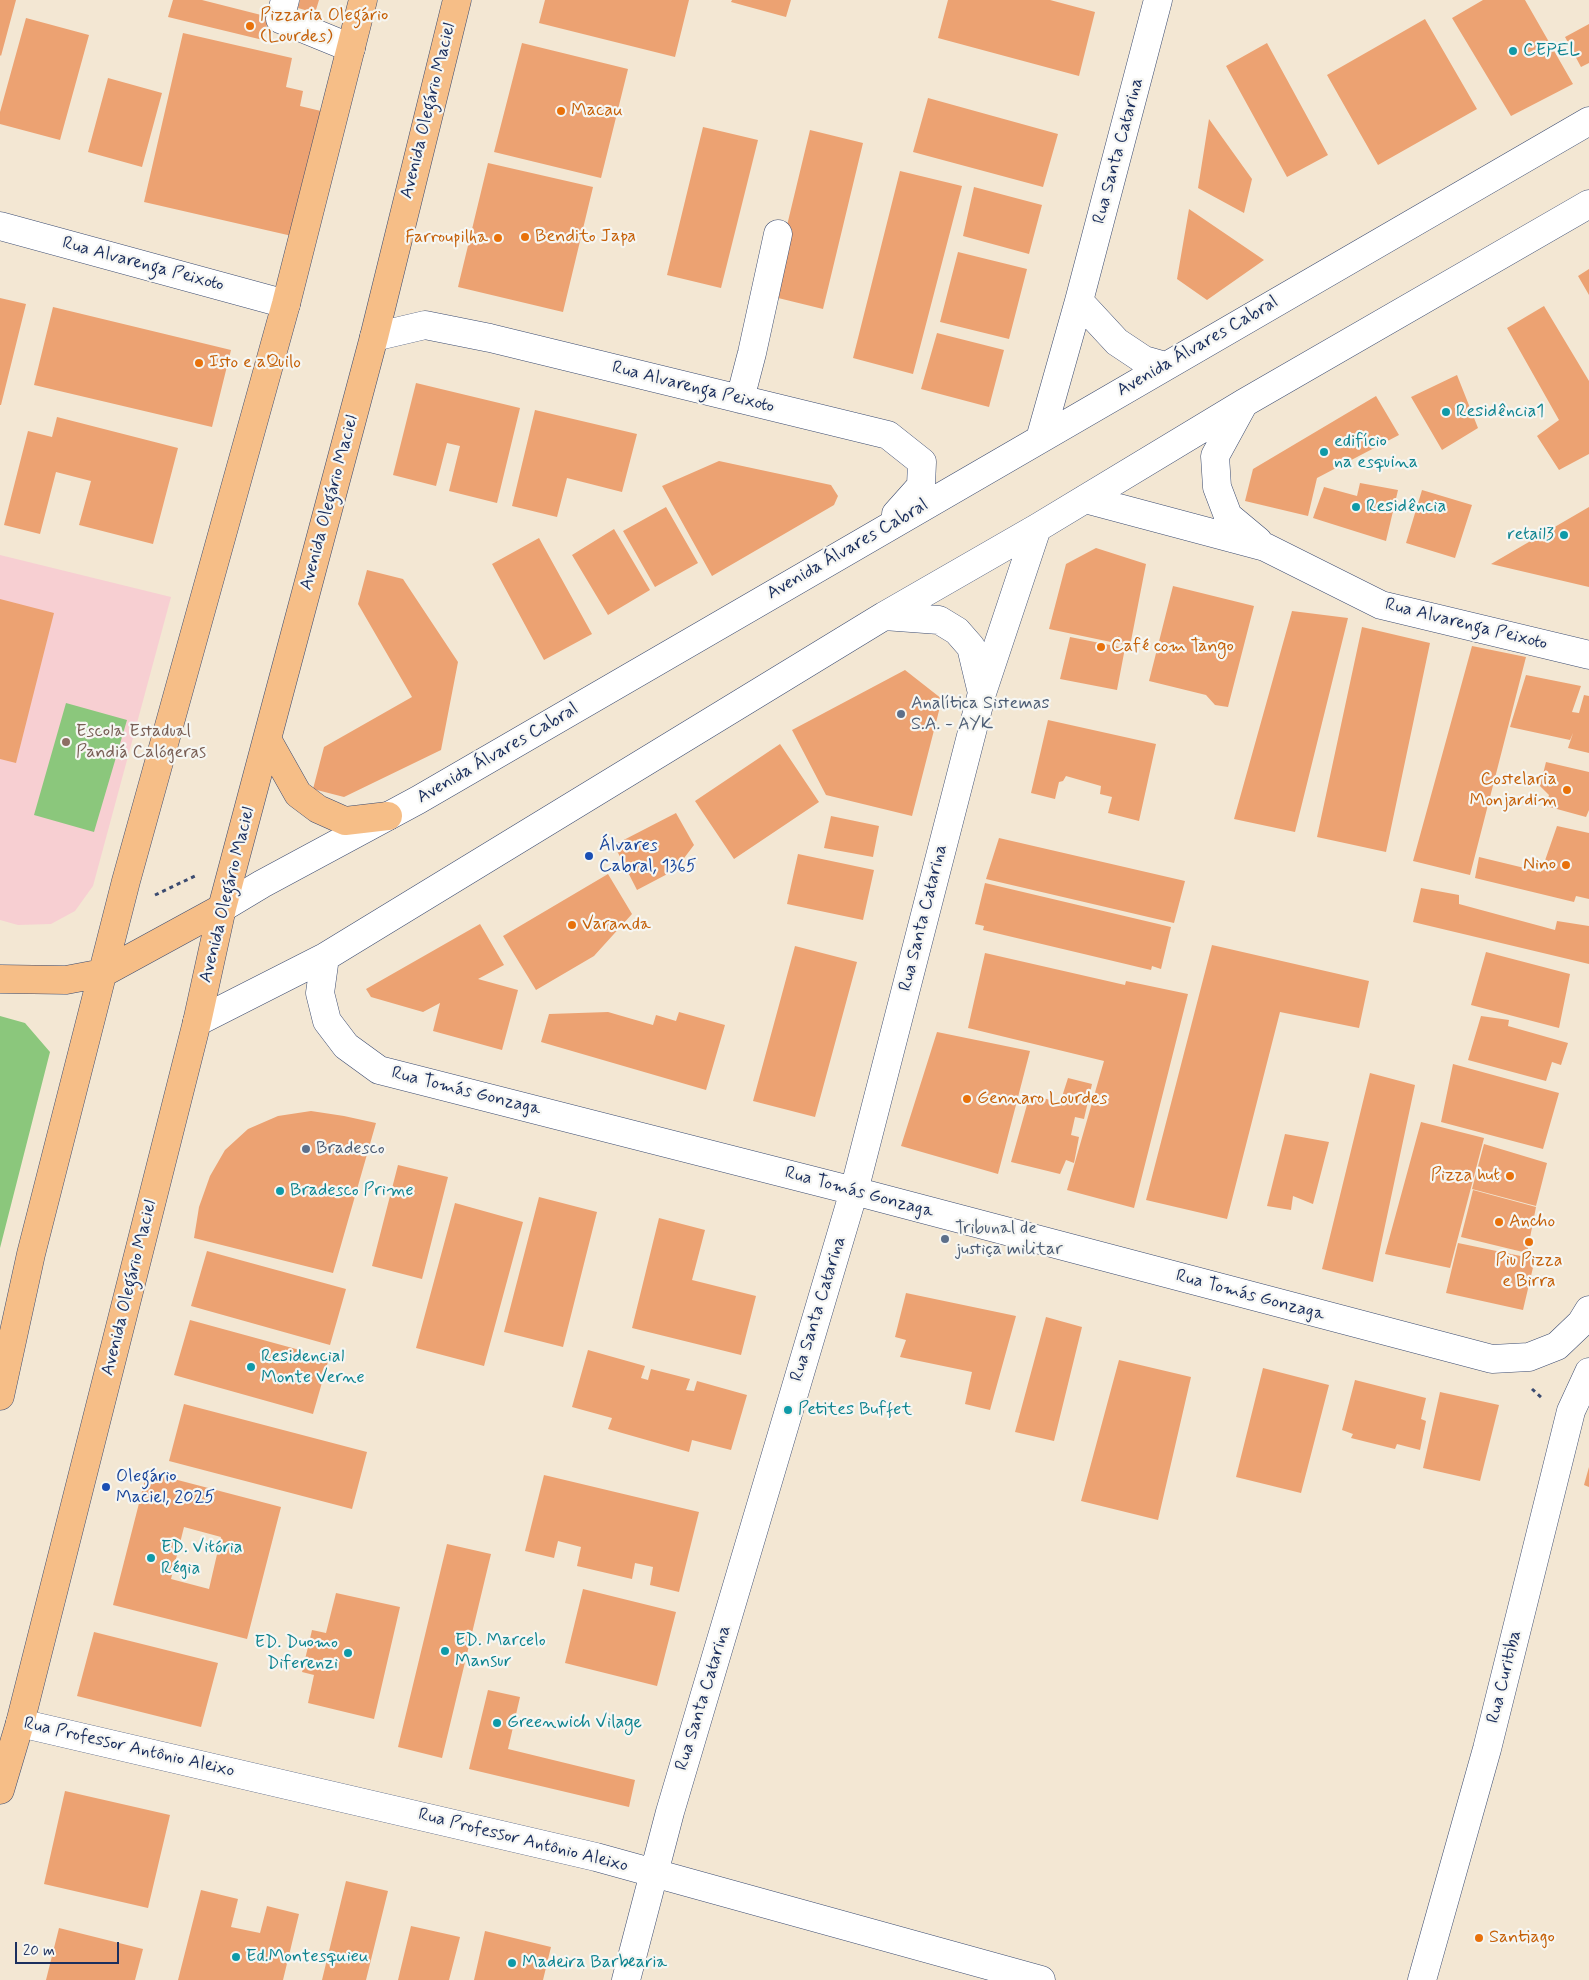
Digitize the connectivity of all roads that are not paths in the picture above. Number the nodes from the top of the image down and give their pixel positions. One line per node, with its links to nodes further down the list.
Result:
1 (285, 0): 5 (street)
2 (363, 0): 5 (main road)
3 (457, 0): 12 (main road, Avenida Olegário Maciel)
4 (1158, 0): 10 (street, Rua Santa Catarina)
5 (351, 48): 11 (main road)
6 (1589, 121): 13 (street, Avenida Álvares Cabral)
7 (1589, 204): 15 (street)
8 (0, 226): 11 (street, Rua Alvarenga Peixoto)
9 (778, 234): 14 (street)
10 (1079, 301): 13 (street); 16 (street, Rua Santa Catarina)
11 (286, 304): 28 (main road)
12 (374, 337): 14 (street, Rua Alvarenga Peixoto); 24 (main road, Avenida Olegário Maciel)
13 (1165, 366): 16 (street, Avenida Álvares Cabral)
14 (740, 399): 19 (street, Rua Alvarenga Peixoto)
15 (1244, 402): 17 (street); 20 (street, Rua Alvarenga Peixoto)
16 (1040, 439): 19 (street, Avenida Álvares Cabral)
17 (1085, 499): 18 (street); 20 (street, Rua Alvarenga Peixoto)
18 (1037, 528): 21 (street); 23 (street, Rua Santa Catarina)
19 (881, 530): 25 (street, Avenida Álvares Cabral)
20 (1265, 547): 22 (street, Rua Alvarenga Peixoto)
21 (884, 616): 23 (street, Rua Santa Catarina); 27 (street)
22 (1589, 655)
23 (982, 693): 31 (street, Rua Santa Catarina)
24 (267, 739): 25 (main road); 26 (main road, Avenida Olegário Maciel)
25 (388, 816): 26 (street, Avenida Álvares Cabral)
26 (222, 908): 28 (main road, Avenida Álvares Cabral); 30 (main road, Avenida Olegário Maciel)
27 (325, 957): 30 (street); 31 (street, Rua Tomás Gonzaga)
28 (103, 973): 29 (main road, Avenida Álvares Cabral); 34 (main road)
29 (0, 980)
30 (197, 1022): 35 (main road, Avenida Olegário Maciel)
31 (854, 1191): 32 (street, Rua Tomás Gonzaga); 37 (street, Rua Santa Catarina)
32 (1589, 1310)
33 (1588, 1373): 40 (street, Rua Curitiba)
34 (0, 1396)
35 (10, 1722): 36 (main road, Avenida Olegário Maciel); 37 (street, Rua Professor Antônio Aleixo)
36 (0, 1790)
37 (653, 1873): 38 (street, Rua Santa Catarina); 39 (street, Rua Professor Antônio Aleixo)
38 (626, 1980)
39 (1041, 1980)
40 (1422, 1980)

